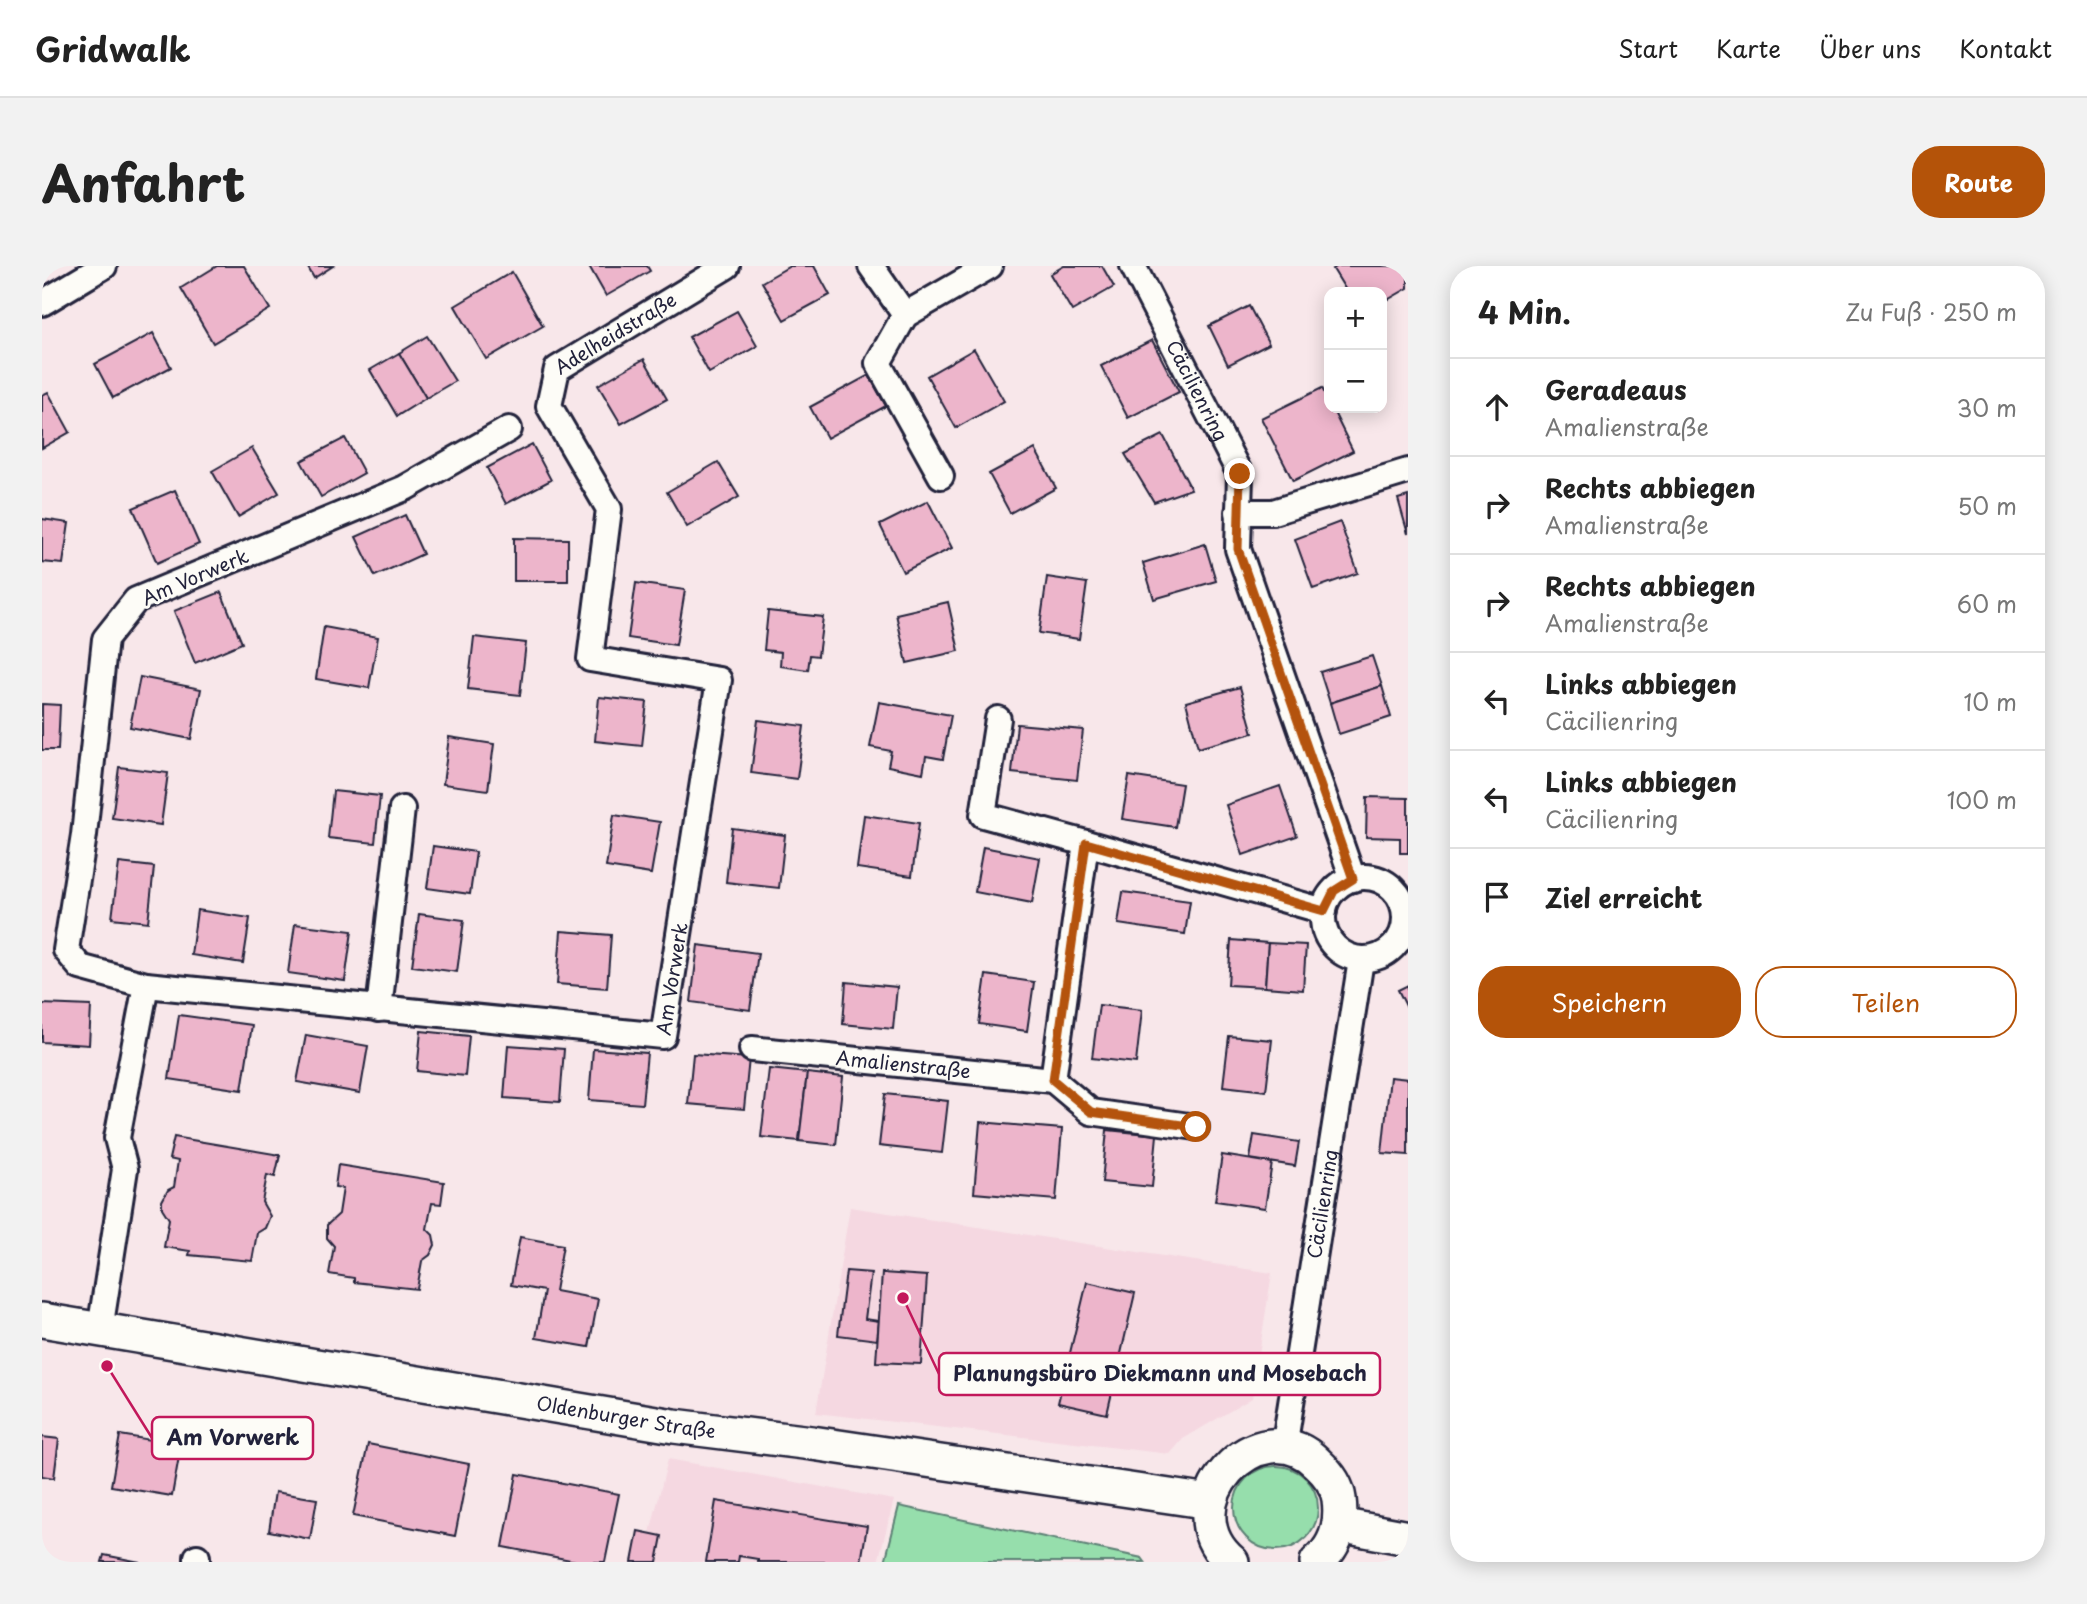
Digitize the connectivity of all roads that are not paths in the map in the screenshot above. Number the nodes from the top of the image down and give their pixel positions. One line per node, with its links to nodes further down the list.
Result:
1 (104, 266): 6 (street)
2 (727, 266): 12 (street, Adelheidstraße)
3 (872, 266): 7 (street)
4 (990, 266): 7 (street)
5 (1133, 266): 11 (street, Cäcilienring)
6 (42, 303)
7 (905, 315): 10 (street)
8 (509, 429): 20 (street, Am Vorwerk)
9 (1408, 471): 11 (street)
10 (941, 477)
11 (1238, 512): 16 (street, Cäcilienring)
12 (719, 680): 21 (street, Am Vorwerk)
13 (998, 719): 15 (street)
14 (402, 809): 21 (street)
15 (1086, 843): 17 (street); 23 (street)
16 (1353, 879): 17 (street); 18 (street)
17 (1324, 911): 19 (street)
18 (1407, 923): 19 (street)
19 (1361, 960): 27 (street, Cäcilienring)
20 (146, 985): 21 (street, Am Vorwerk); 26 (street)
21 (379, 1009)
22 (752, 1049): 23 (street, Amalienstraße)
23 (1053, 1080): 24 (street)
24 (1196, 1127)
25 (42, 1320): 26 (street, Oldenburger Straße)
26 (100, 1330): 28 (street, Oldenburger Straße)
27 (1284, 1448): 28 (street); 29 (street)
28 (1210, 1502): 31 (street)
29 (1339, 1525): 30 (street); 32 (street)
30 (1408, 1538)
31 (1232, 1562)
32 (1317, 1562)

